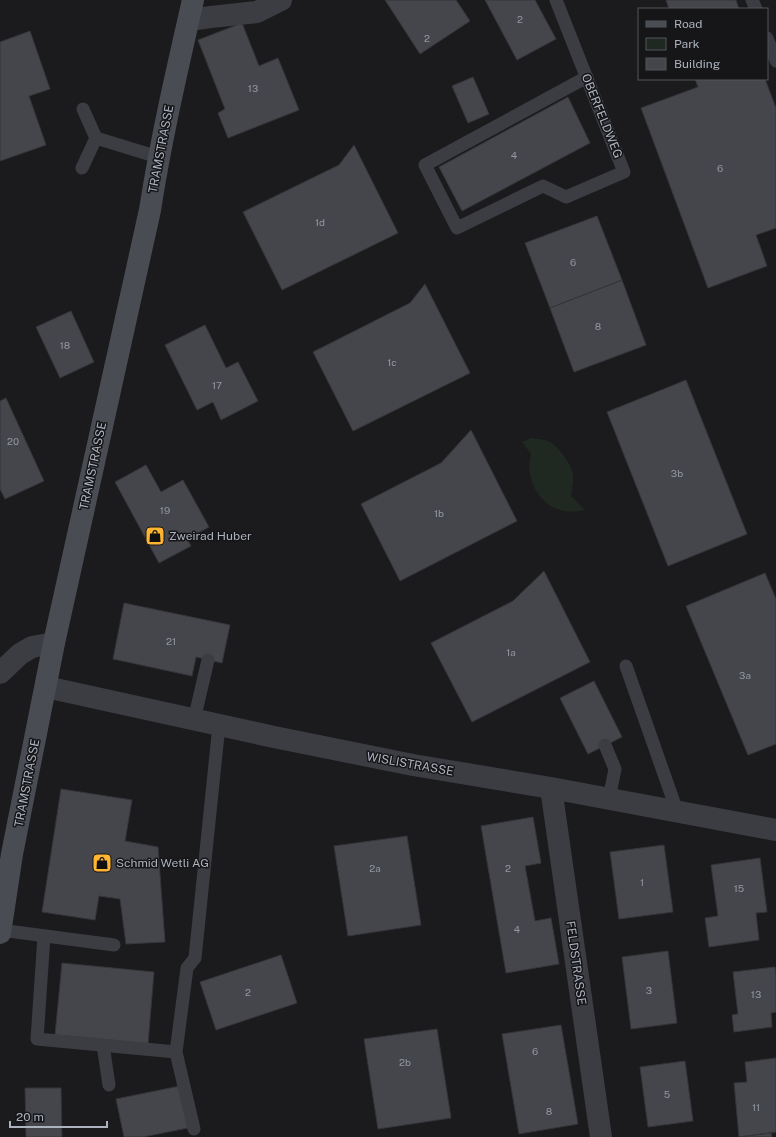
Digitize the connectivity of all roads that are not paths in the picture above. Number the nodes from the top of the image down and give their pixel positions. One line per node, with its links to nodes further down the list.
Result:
1 (281, 0): 3 (street)
2 (556, 0): 6 (lane, OBERFELDWEG)
3 (191, 10): 9 (main road, TRAMSTRASSE)
4 (768, 41): 5 (lane)
5 (776, 61)
6 (587, 77): 6 (lane, OBERFELDWEG)
7 (83, 109): 8 (lane)
8 (96, 138): 9 (lane); 10 (lane)
9 (158, 157): 11 (main road, TRAMSTRASSE)
10 (82, 168)
11 (54, 643): 14 (street); 15 (main road, TRAMSTRASSE)
12 (208, 660): 16 (lane)
13 (626, 666): 21 (lane)
14 (0, 673)
15 (46, 687): 16 (street, WISLISTRASSE); 23 (main road, TRAMSTRASSE)
16 (194, 720): 17 (street, WISLISTRASSE)
17 (219, 725): 19 (street, WISLISTRASSE); 27 (lane)
18 (605, 746): 20 (lane)
19 (551, 788): 20 (street, WISLISTRASSE); 30 (street, FELDSTRASSE)
20 (609, 799): 21 (street, WISLISTRASSE)
21 (677, 811): 22 (street, WISLISTRASSE)
22 (776, 830)
23 (0, 932): 24 (lane)
24 (44, 936): 25 (lane); 26 (lane)
25 (114, 945)
26 (103, 1045): 27 (lane); 28 (lane)
27 (176, 1052): 29 (lane)
28 (109, 1085)
29 (194, 1129)
30 (601, 1137)

